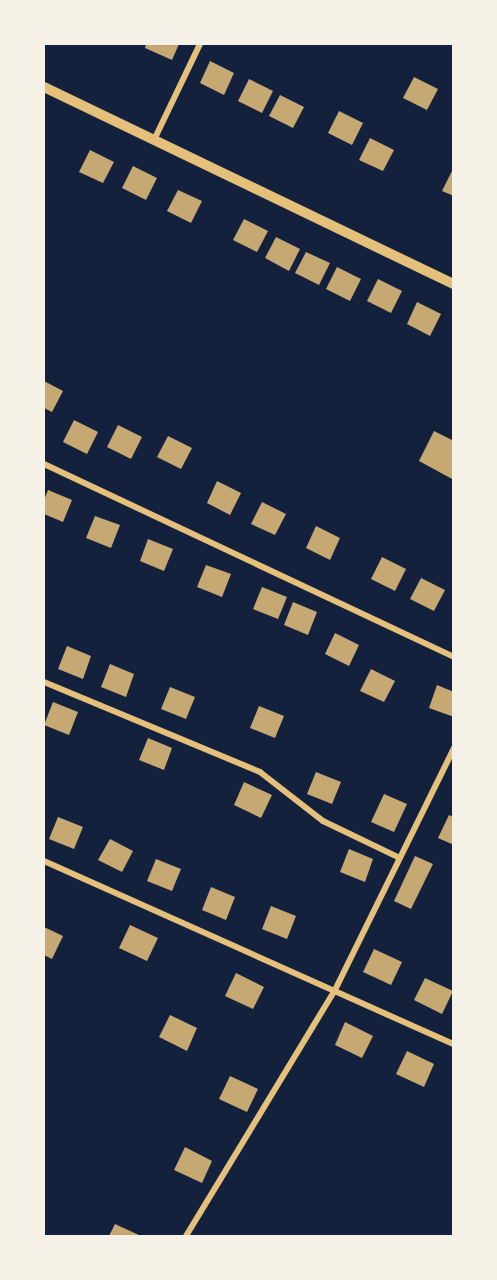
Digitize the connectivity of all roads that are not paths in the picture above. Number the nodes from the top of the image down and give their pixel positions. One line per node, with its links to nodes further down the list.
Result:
1 (200, 44): 3 (street)
2 (44, 87): 3 (street)
3 (154, 140): 4 (street)
4 (453, 284)
5 (44, 464): 6 (street)
6 (453, 657)
7 (44, 682): 9 (street)
8 (453, 748): 9 (street)
9 (400, 858): 11 (street)
10 (44, 861): 11 (street)
11 (334, 992): 12 (street); 13 (street)
12 (453, 1044)
13 (186, 1236)

